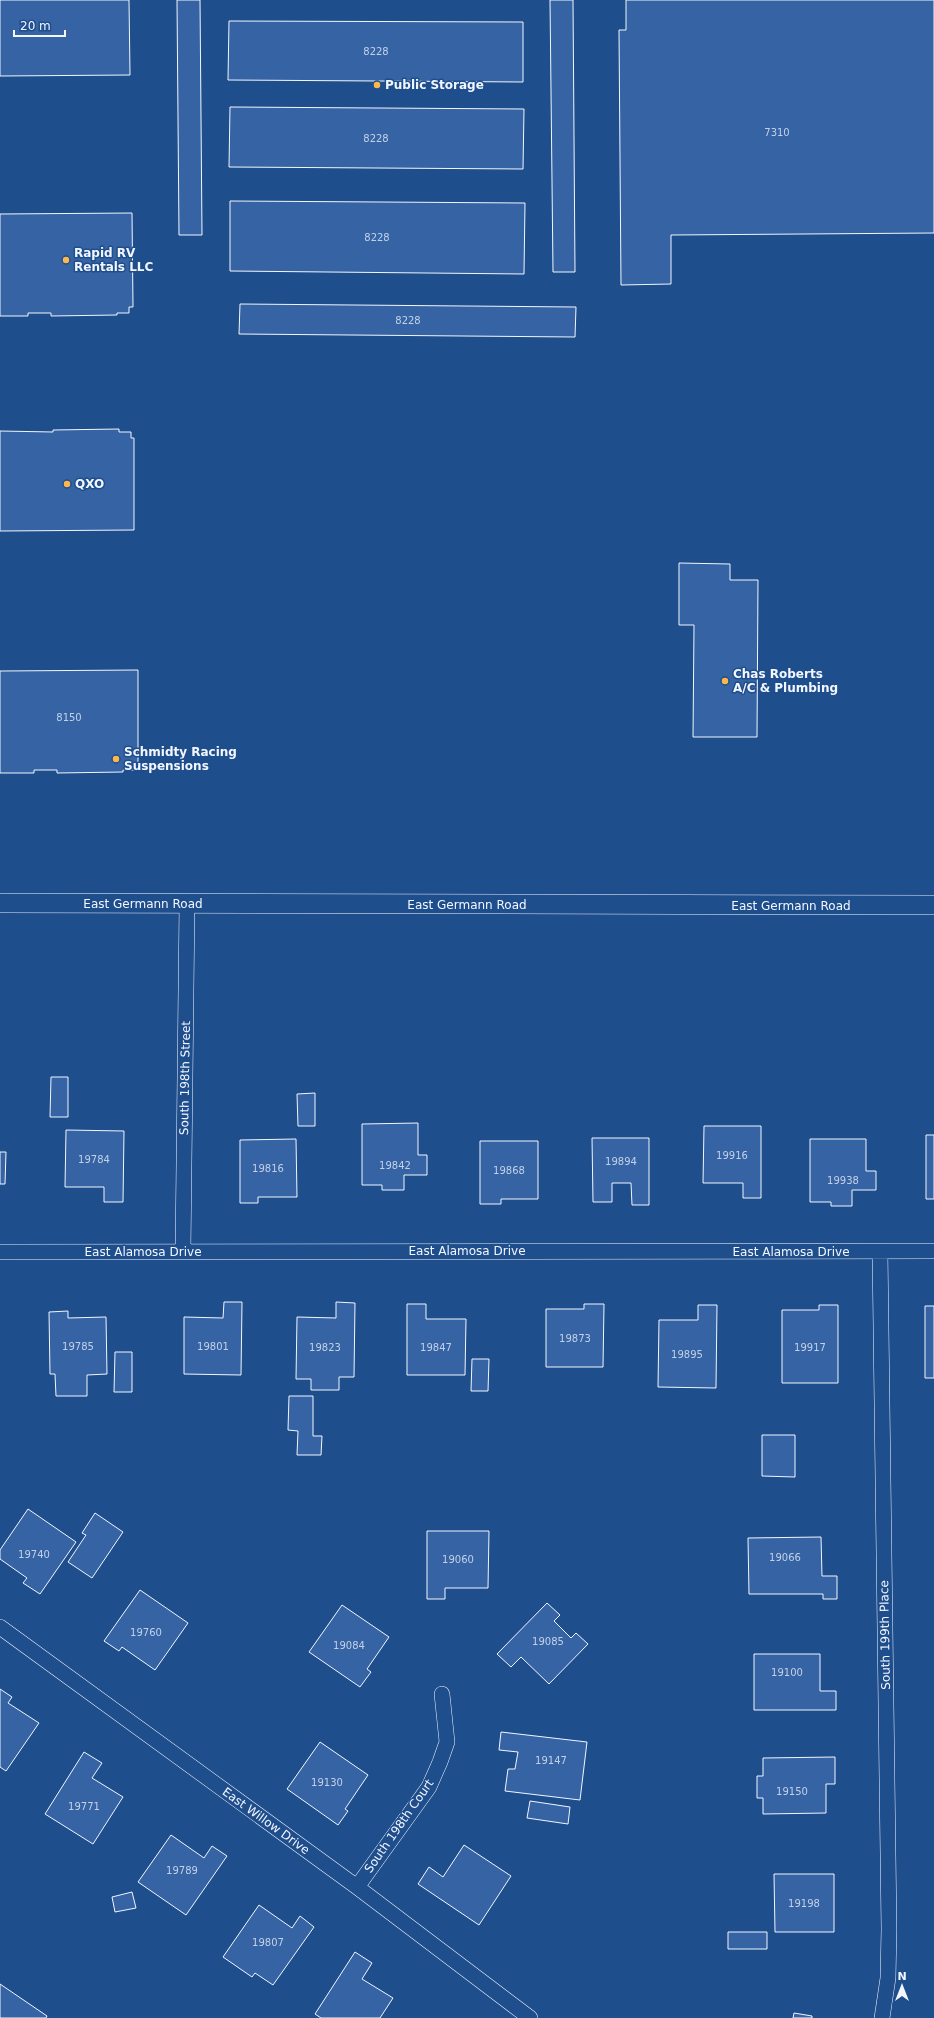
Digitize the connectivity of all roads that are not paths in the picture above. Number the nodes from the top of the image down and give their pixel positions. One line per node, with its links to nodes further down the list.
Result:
1 (0, 903): 2 (street, East Germann Road)
2 (187, 904): 3 (street, East Germann Road); 4 (street, South 198th Street)
3 (934, 905)
4 (183, 1251): 6 (street, East Alamosa Drive); 7 (street, East Alamosa Drive)
5 (934, 1251): 7 (street, East Alamosa Drive)
6 (0, 1252)
7 (880, 1252): 12 (street, South 199th Place)
8 (0, 1627): 10 (street, East Willow Drive)
9 (442, 1694): 10 (street, South 198th Court)
10 (357, 1887): 11 (street, East Willow Drive)
11 (530, 2018)
12 (882, 2018)

